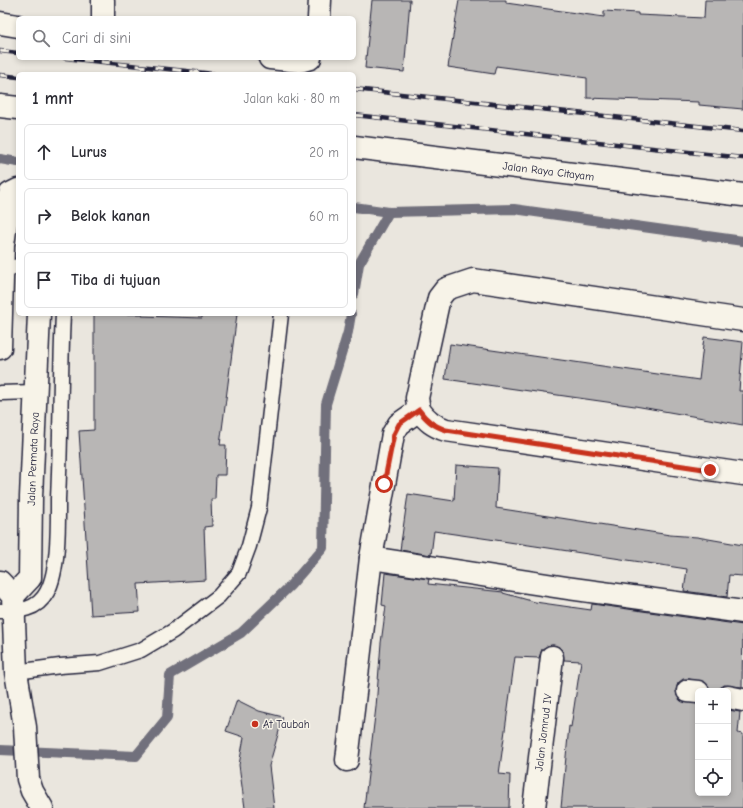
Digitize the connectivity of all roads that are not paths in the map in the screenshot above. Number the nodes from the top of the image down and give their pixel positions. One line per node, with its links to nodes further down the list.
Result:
1 (103, 0): 3 (street)
2 (320, 0): 4 (street)
3 (103, 16)
4 (319, 16)
5 (0, 23): 6 (street)
6 (16, 26)
7 (290, 60): 8 (street)
8 (303, 60)
9 (0, 106): 10 (street)
10 (16, 108)
11 (356, 147): 13 (street, Jalan Raya Citayam)
12 (16, 191): 14 (street)
13 (743, 195)
14 (7, 269): 19 (street)
15 (39, 316): 20 (street, Jalan Permata Raya)
16 (63, 316): 25 (lane)
17 (281, 316): 28 (lane)
18 (743, 320): 22 (street)
19 (0, 348)
20 (36, 392): 21 (lane); 25 (street, Jalan Permata Raya)
21 (0, 394)
22 (419, 410): 23 (street); 24 (street)
23 (743, 474)
24 (371, 558): 26 (street); 31 (street)
25 (7, 600): 28 (street)
26 (743, 612)
27 (552, 658): 33 (street, Jalan Jamrud IV)
28 (16, 672): 32 (street)
29 (731, 698): 30 (street)
30 (743, 700)
31 (347, 760)
32 (42, 808)
33 (534, 808)

